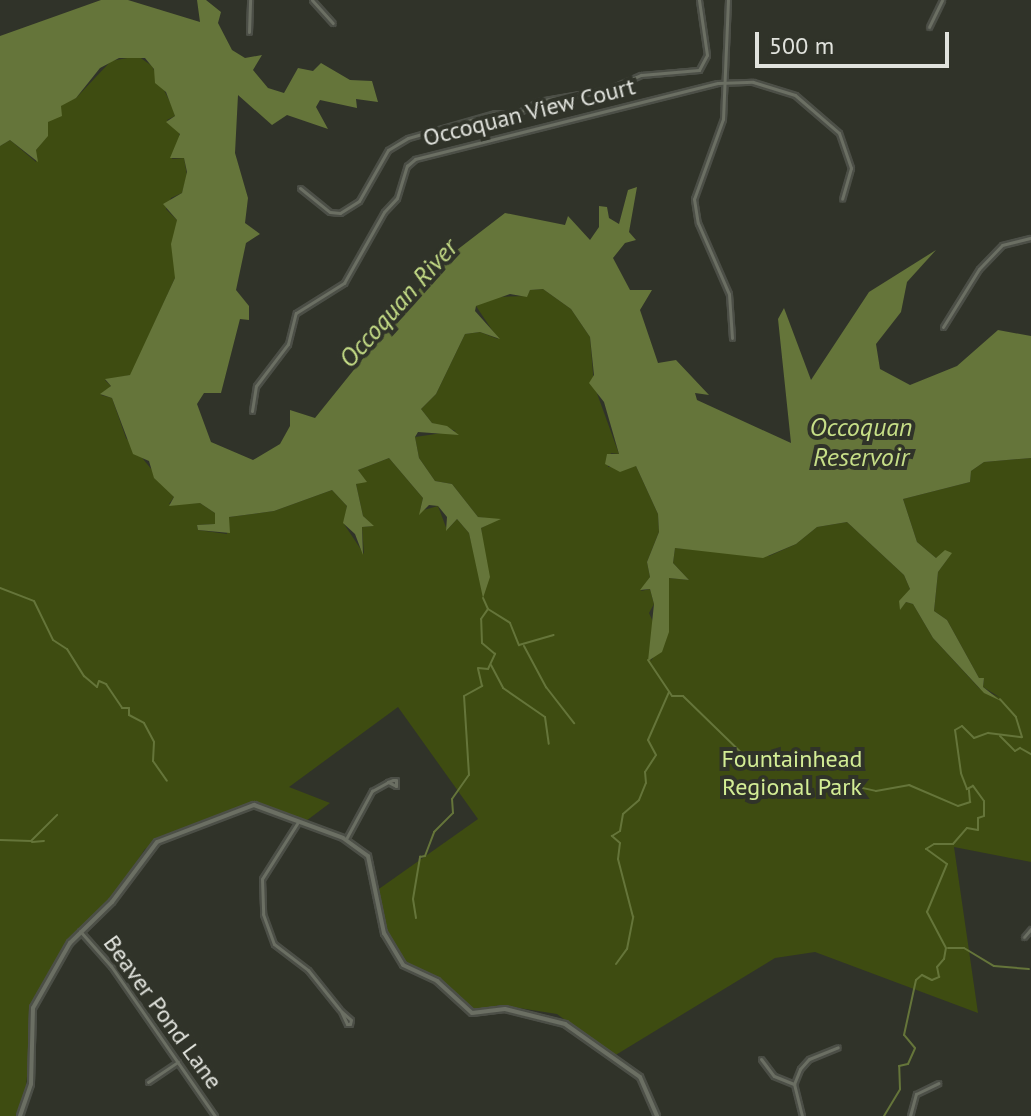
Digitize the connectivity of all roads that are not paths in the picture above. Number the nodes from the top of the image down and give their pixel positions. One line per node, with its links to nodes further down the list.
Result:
1 (250, 0): 8 (street)
2 (312, 0): 6 (street)
3 (699, 0): 10 (street)
4 (728, 0): 9 (street)
5 (942, 0): 7 (street)
6 (333, 23)
7 (929, 27)
8 (249, 32)
9 (725, 82): 11 (street); 14 (street); 15 (street, Occoquan View Court)
10 (300, 188)
11 (842, 199)
12 (1031, 238): 13 (street)
13 (943, 327)
14 (732, 338)
15 (252, 411)
16 (388, 782): 18 (street)
17 (298, 822): 18 (street); 20 (street); 22 (street)
18 (346, 839): 33 (street)
19 (1031, 929): 21 (street)
20 (80, 931): 25 (street, Beaver Pond Lane); 30 (street)
21 (1024, 937)
22 (340, 1010)
23 (838, 1047): 28 (street)
24 (761, 1059): 28 (street)
25 (178, 1062): 26 (street); 29 (street, Beaver Pond Lane)
26 (148, 1082)
27 (939, 1083): 35 (street)
28 (794, 1084): 34 (street)
29 (210, 1110): 31 (street); 32 (street, Beaver Pond Lane)
30 (20, 1116)
31 (205, 1116)
32 (215, 1116)
33 (657, 1116)
34 (802, 1116)
35 (910, 1116)

